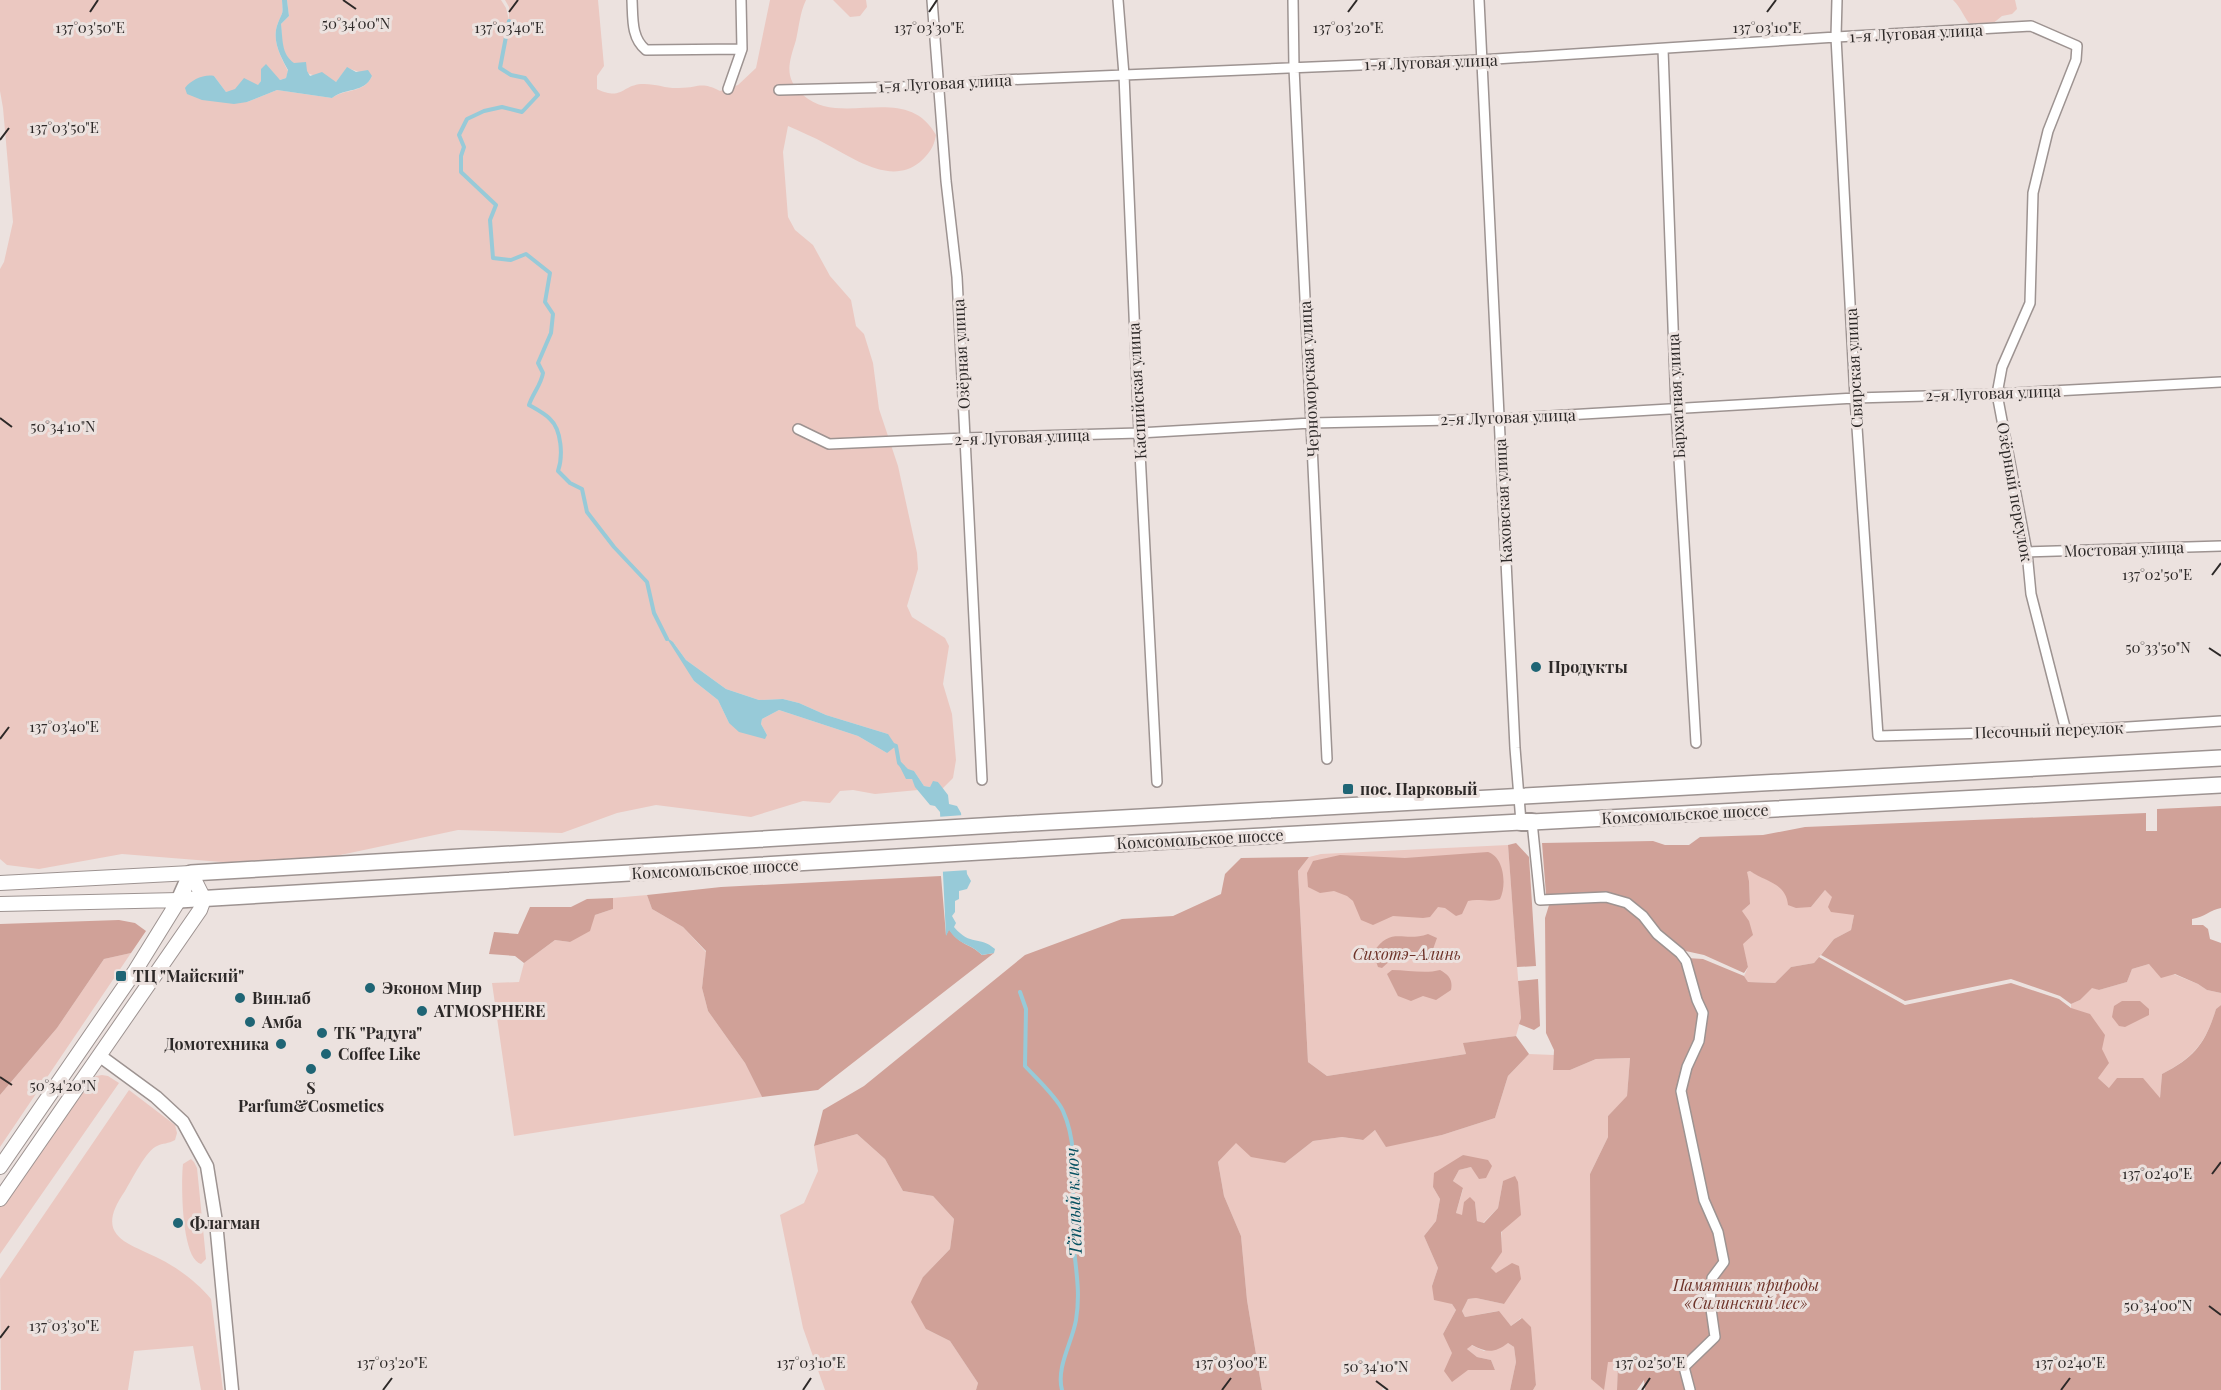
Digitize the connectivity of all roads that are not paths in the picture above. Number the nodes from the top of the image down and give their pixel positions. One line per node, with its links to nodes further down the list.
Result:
1 (632, 0): 10 (street)
2 (741, 0): 10 (street)
3 (932, 0): 15 (street, Озёрная улица)
4 (1118, 0): 14 (street, Каспийская улица)
5 (1293, 0): 13 (street, Черноморская улица)
6 (1479, 0): 12 (street, Каховская улица)
7 (1837, 0): 8 (street, Свирская улица)
8 (1836, 37): 9 (street, 1-я Луговая улица); 11 (street, 1-я Луговая улица); 20 (street, Свирская улица)
9 (2078, 46): 19 (street, Озёрный переулок)
10 (742, 49): 16 (street)
11 (1663, 49): 12 (street, 1-я Луговая улица); 21 (street, Бархатная улица)
12 (1480, 60): 13 (street, 1-я Луговая улица); 22 (street, Каховская улица)
13 (1294, 68): 14 (street, 1-я Луговая улица); 23 (street, Черноморская улица)
14 (1124, 75): 15 (street, 1-я Луговая улица); 25 (street, Каспийская улица)
15 (938, 86): 17 (street, 1-я Луговая улица); 26 (street, Озёрная улица)
16 (728, 89)
17 (780, 90)
18 (2221, 382): 19 (street, 2-я Луговая улица)
19 (1997, 394): 20 (street, 2-я Луговая улица); 28 (street, Озёрный переулок)
20 (1855, 398): 21 (street, 2-я Луговая улица); 31 (street, Свирская улица)
21 (1676, 408): 22 (street, 2-я Луговая улица); 32 (street, Бархатная улица)
22 (1499, 418): 23 (street, 2-я Луговая улица); 38 (street, Каховская улица)
23 (1311, 423): 25 (street, 2-я Луговая улица); 34 (street, Черноморская улица)
24 (798, 429): 26 (street, 2-я Луговая улица)
25 (1139, 433): 26 (street, 2-я Луговая улица); 36 (street, Каспийская улица)
26 (966, 438): 35 (street, Озёрная улица)
27 (2221, 546): 28 (street, Мостовая улица)
28 (2027, 552): 30 (street, Озёрный переулок)
29 (2221, 721): 30 (street, Песочный переулок)
30 (2066, 731): 31 (street, Песочный переулок)
31 (1878, 736)
32 (1696, 743)
33 (2221, 758): 38 (main road, Комсомольское шоссе)
34 (1327, 759)
35 (982, 780)
36 (1157, 782)
37 (2221, 785): 39 (main road, Комсомольское шоссе)
38 (1518, 792): 39 (street, Каховская улица); 40 (main road, Комсомольское шоссе)
39 (1527, 822): 42 (main road, Комсомольское шоссе); 50 (street, Каховская улица)
40 (191, 873): 41 (main road, Комсомольское шоссе); 42 (main road); 43 (main road)
41 (0, 883)
42 (204, 899): 43 (main road, Комсомольское шоссе); 46 (main road)
43 (179, 900): 44 (main road, Комсомольское шоссе); 45 (main road)
44 (0, 904)
45 (84, 1045): 46 (main road); 47 (main road)
46 (100, 1056): 48 (main road); 49 (street)
47 (0, 1167)
48 (0, 1200)
49 (232, 1390)
50 (1690, 1390)

